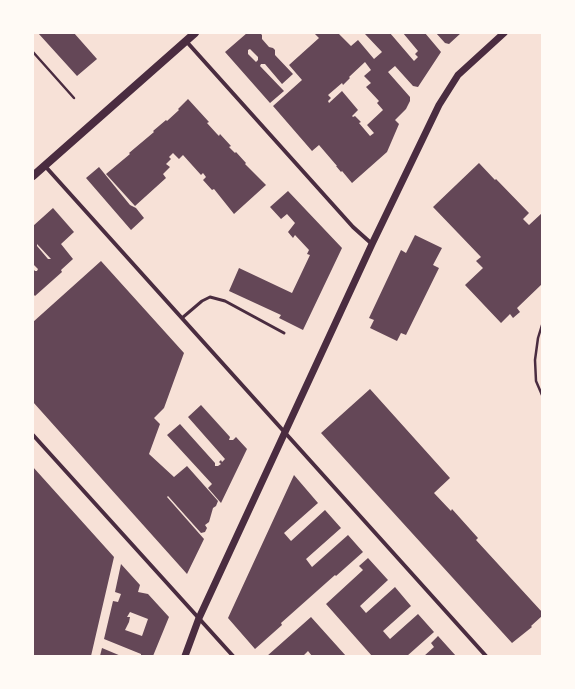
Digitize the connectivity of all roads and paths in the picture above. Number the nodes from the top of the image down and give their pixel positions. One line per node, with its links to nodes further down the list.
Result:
1 (195, 33): 3 (main road)
2 (504, 33): 8 (street)
3 (186, 41): 6 (main road); 8 (street)
4 (33, 52): 5 (path)
5 (74, 98)
6 (45, 166): 7 (main road); 9 (street)
7 (33, 176)
8 (372, 244): 13 (street)
9 (182, 318): 11 (lane); 13 (street)
10 (542, 325): 12 (path)
11 (284, 334)
12 (542, 395)
13 (285, 433): 15 (street); 18 (street)
14 (33, 435): 15 (street)
15 (199, 618): 16 (street); 17 (street)
16 (185, 656)
17 (234, 656)
18 (486, 656)

